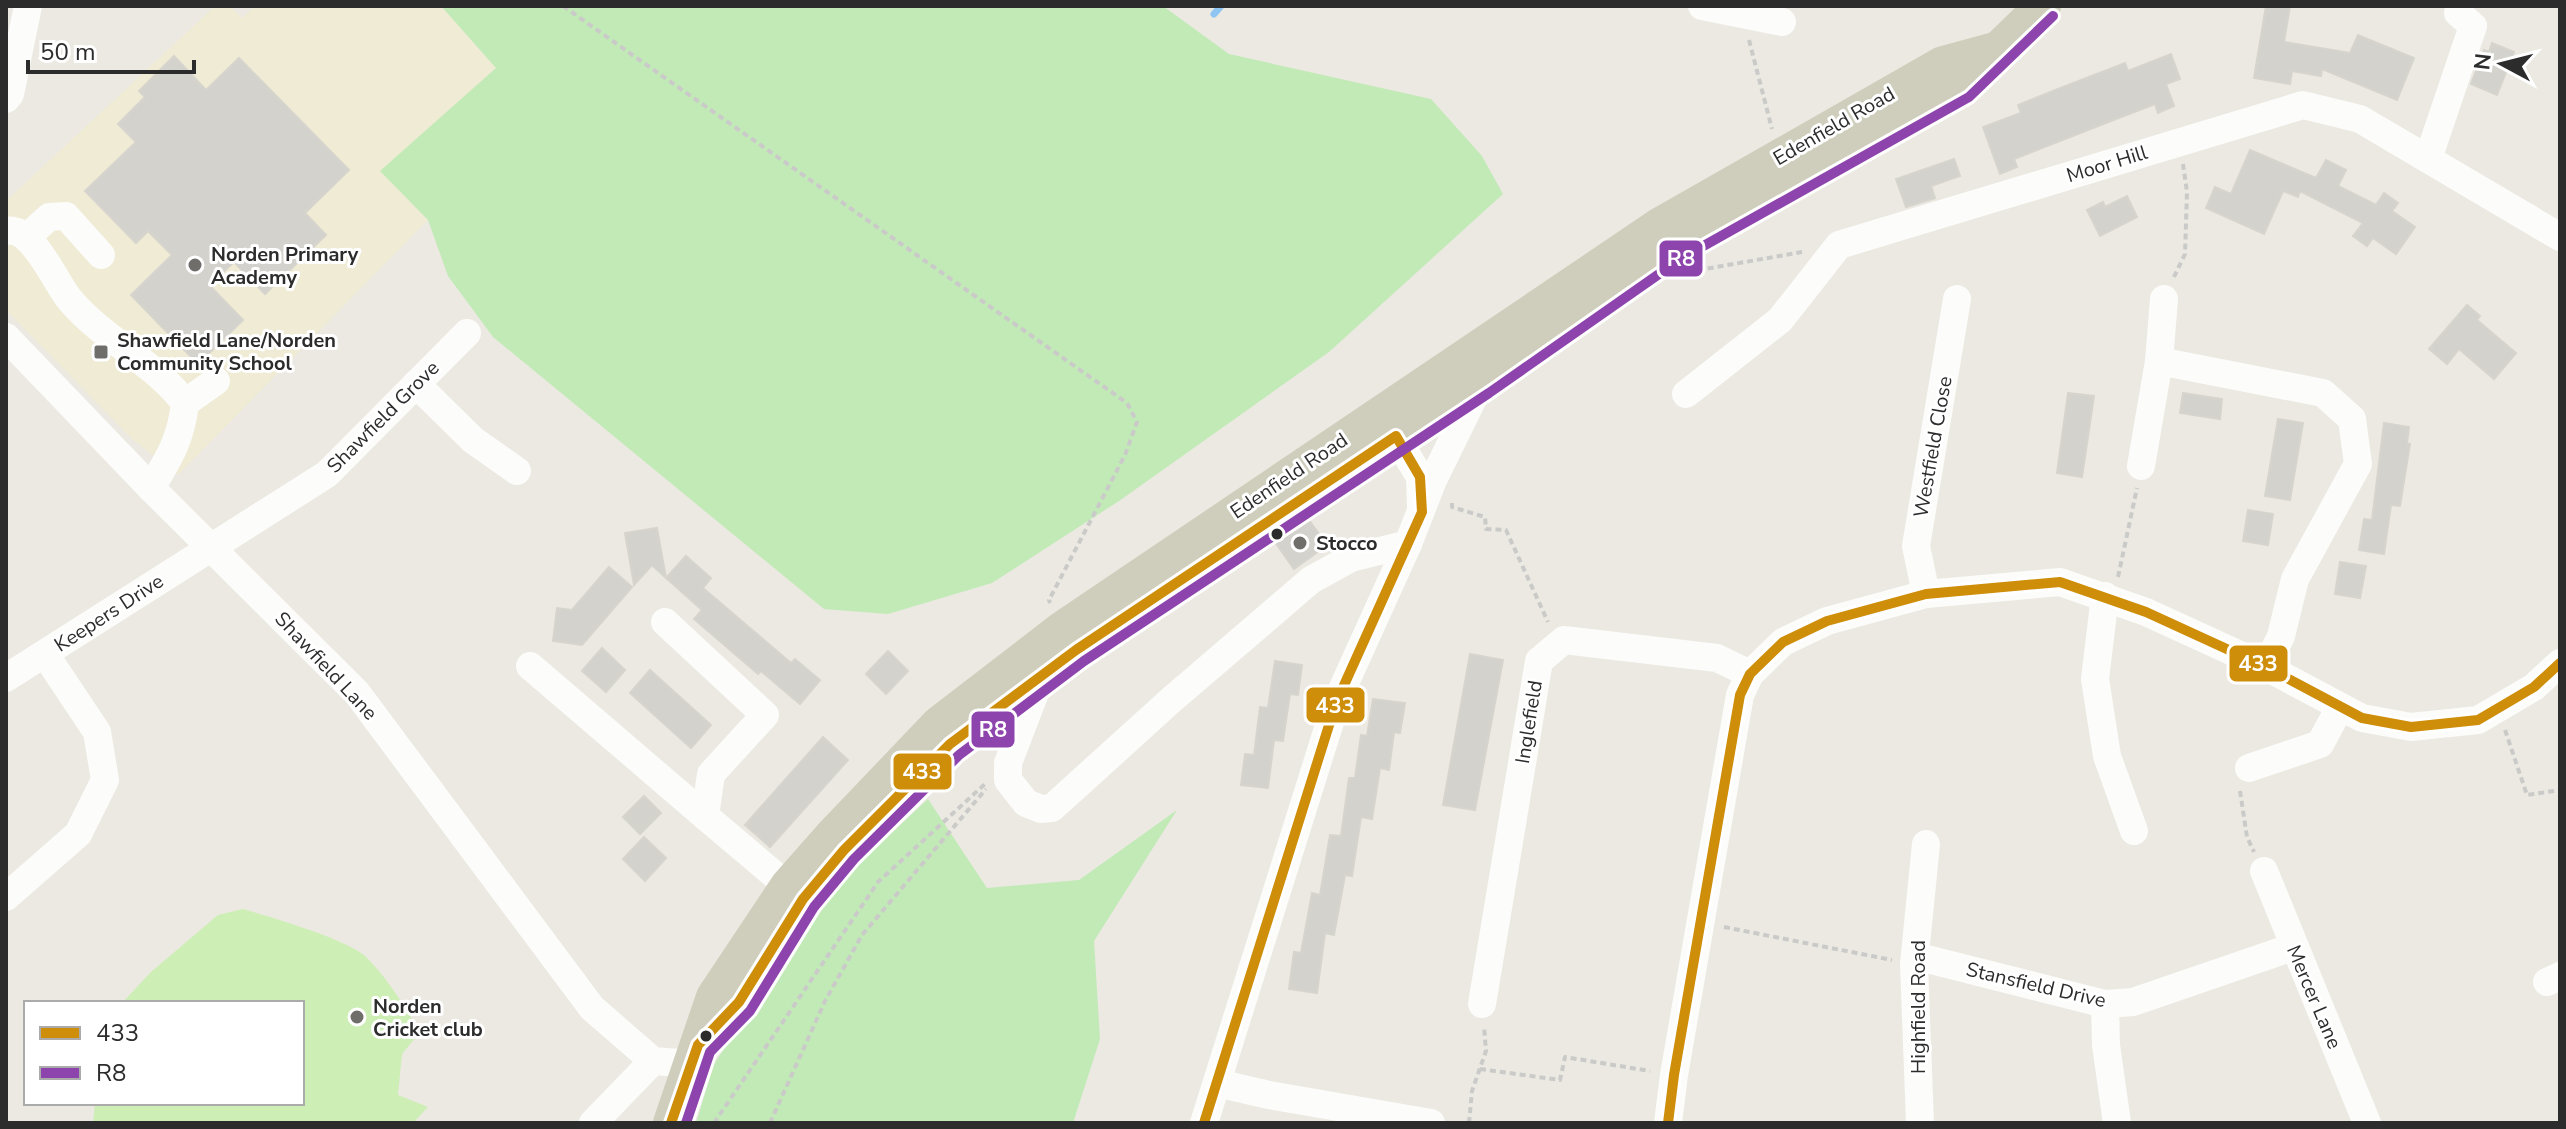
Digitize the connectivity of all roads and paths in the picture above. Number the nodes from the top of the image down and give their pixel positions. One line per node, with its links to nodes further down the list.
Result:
1 (28, 6): 8 (street)
2 (563, 6): 38 (path)
3 (1702, 6): 5 (street)
4 (2043, 6): 11 (main road, Edenfield Road)
5 (1745, 14): 6 (street); 11 (path)
6 (1782, 22)
7 (2474, 23): 10 (street)
8 (6, 99)
9 (2179, 142): 10 (street, Moor Hill); 14 (street, Moor Hill); 18 (path)
10 (2428, 159): 13 (street, Moor Hill)
11 (1771, 172): 23 (main road, Edenfield Road); 27 (main road, Edenfield Road)
12 (17, 234): 15 (street); 26 (street)
13 (2560, 237)
14 (1839, 245): 16 (path); 25 (street)
15 (101, 255)
16 (1675, 275)
17 (1957, 299): 35 (street, Westfield Close)
18 (2164, 299): 21 (street)
19 (467, 333): 24 (street, Shawfield Grove)
20 (6, 337): 31 (street, Shawfield Lane)
21 (2159, 361): 28 (street); 43 (street)
22 (216, 381): 26 (street)
23 (1481, 381): 27 (main road, Edenfield Road); 30 (street)
24 (416, 384): 29 (street); 34 (street, Shawfield Grove)
25 (1686, 394)
26 (185, 403): 31 (street)
27 (1389, 425): 32 (street); 38 (main road, Edenfield Road); 45 (main road, Edenfield Road)
28 (2141, 466): 36 (path)
29 (517, 471)
30 (1433, 480): 32 (street); 39 (path)
31 (151, 488): 34 (street, Shawfield Lane)
32 (1422, 512): 33 (street)
33 (1408, 544): 49 (street); 67 (street)
34 (212, 547): 40 (street, Keepers Drive); 64 (street, Shawfield Lane)
35 (1926, 594): 36 (street); 44 (street)
36 (2109, 597): 43 (street); 53 (street)
37 (665, 622): 52 (street)
38 (1061, 630): 56 (main road, Edenfield Road)
39 (1558, 645): 44 (street); 61 (street, Inglefield)
40 (45, 654): 46 (street, Keepers Drive); 57 (street)
41 (2560, 663): 48 (street)
42 (530, 666): 52 (street)
43 (2266, 667): 47 (street)
44 (1750, 674): 58 (street)
45 (1041, 677): 49 (street); 56 (main road, Edenfield Road)
46 (6, 678)
47 (2340, 707): 48 (street); 50 (street)
48 (2498, 708): 51 (path)
49 (1008, 763): 70 (path); 71 (path)
50 (2244, 777): 55 (path)
51 (2560, 790)
52 (705, 816): 56 (street)
53 (2134, 831)
54 (1926, 844): 60 (street, Highfield Road)
55 (2264, 871): 59 (street, Mercer Lane)
56 (795, 892): 63 (main road, Edenfield Road)
57 (6, 897)
58 (1700, 922): 60 (path); 66 (street)
59 (2293, 947): 62 (street, Stansfield Drive); 78 (street, Mercer Lane)
60 (1915, 960): 62 (street, Stansfield Drive); 76 (street, Highfield Road)
61 (1482, 1004): 65 (path)
62 (2105, 1004): 77 (street)
63 (695, 1055): 64 (street); 69 (main road, Edenfield Road)
64 (653, 1061): 68 (street)
65 (1480, 1069): 66 (path); 74 (path)
66 (1674, 1075): 75 (street)
67 (1217, 1083): 72 (street); 73 (street)
68 (593, 1123)
69 (671, 1123)
70 (714, 1123)
71 (770, 1123)
72 (1204, 1123)
73 (1431, 1123)
74 (1469, 1123)
75 (1668, 1123)
76 (1920, 1123)
77 (2117, 1123)
78 (2367, 1123)

